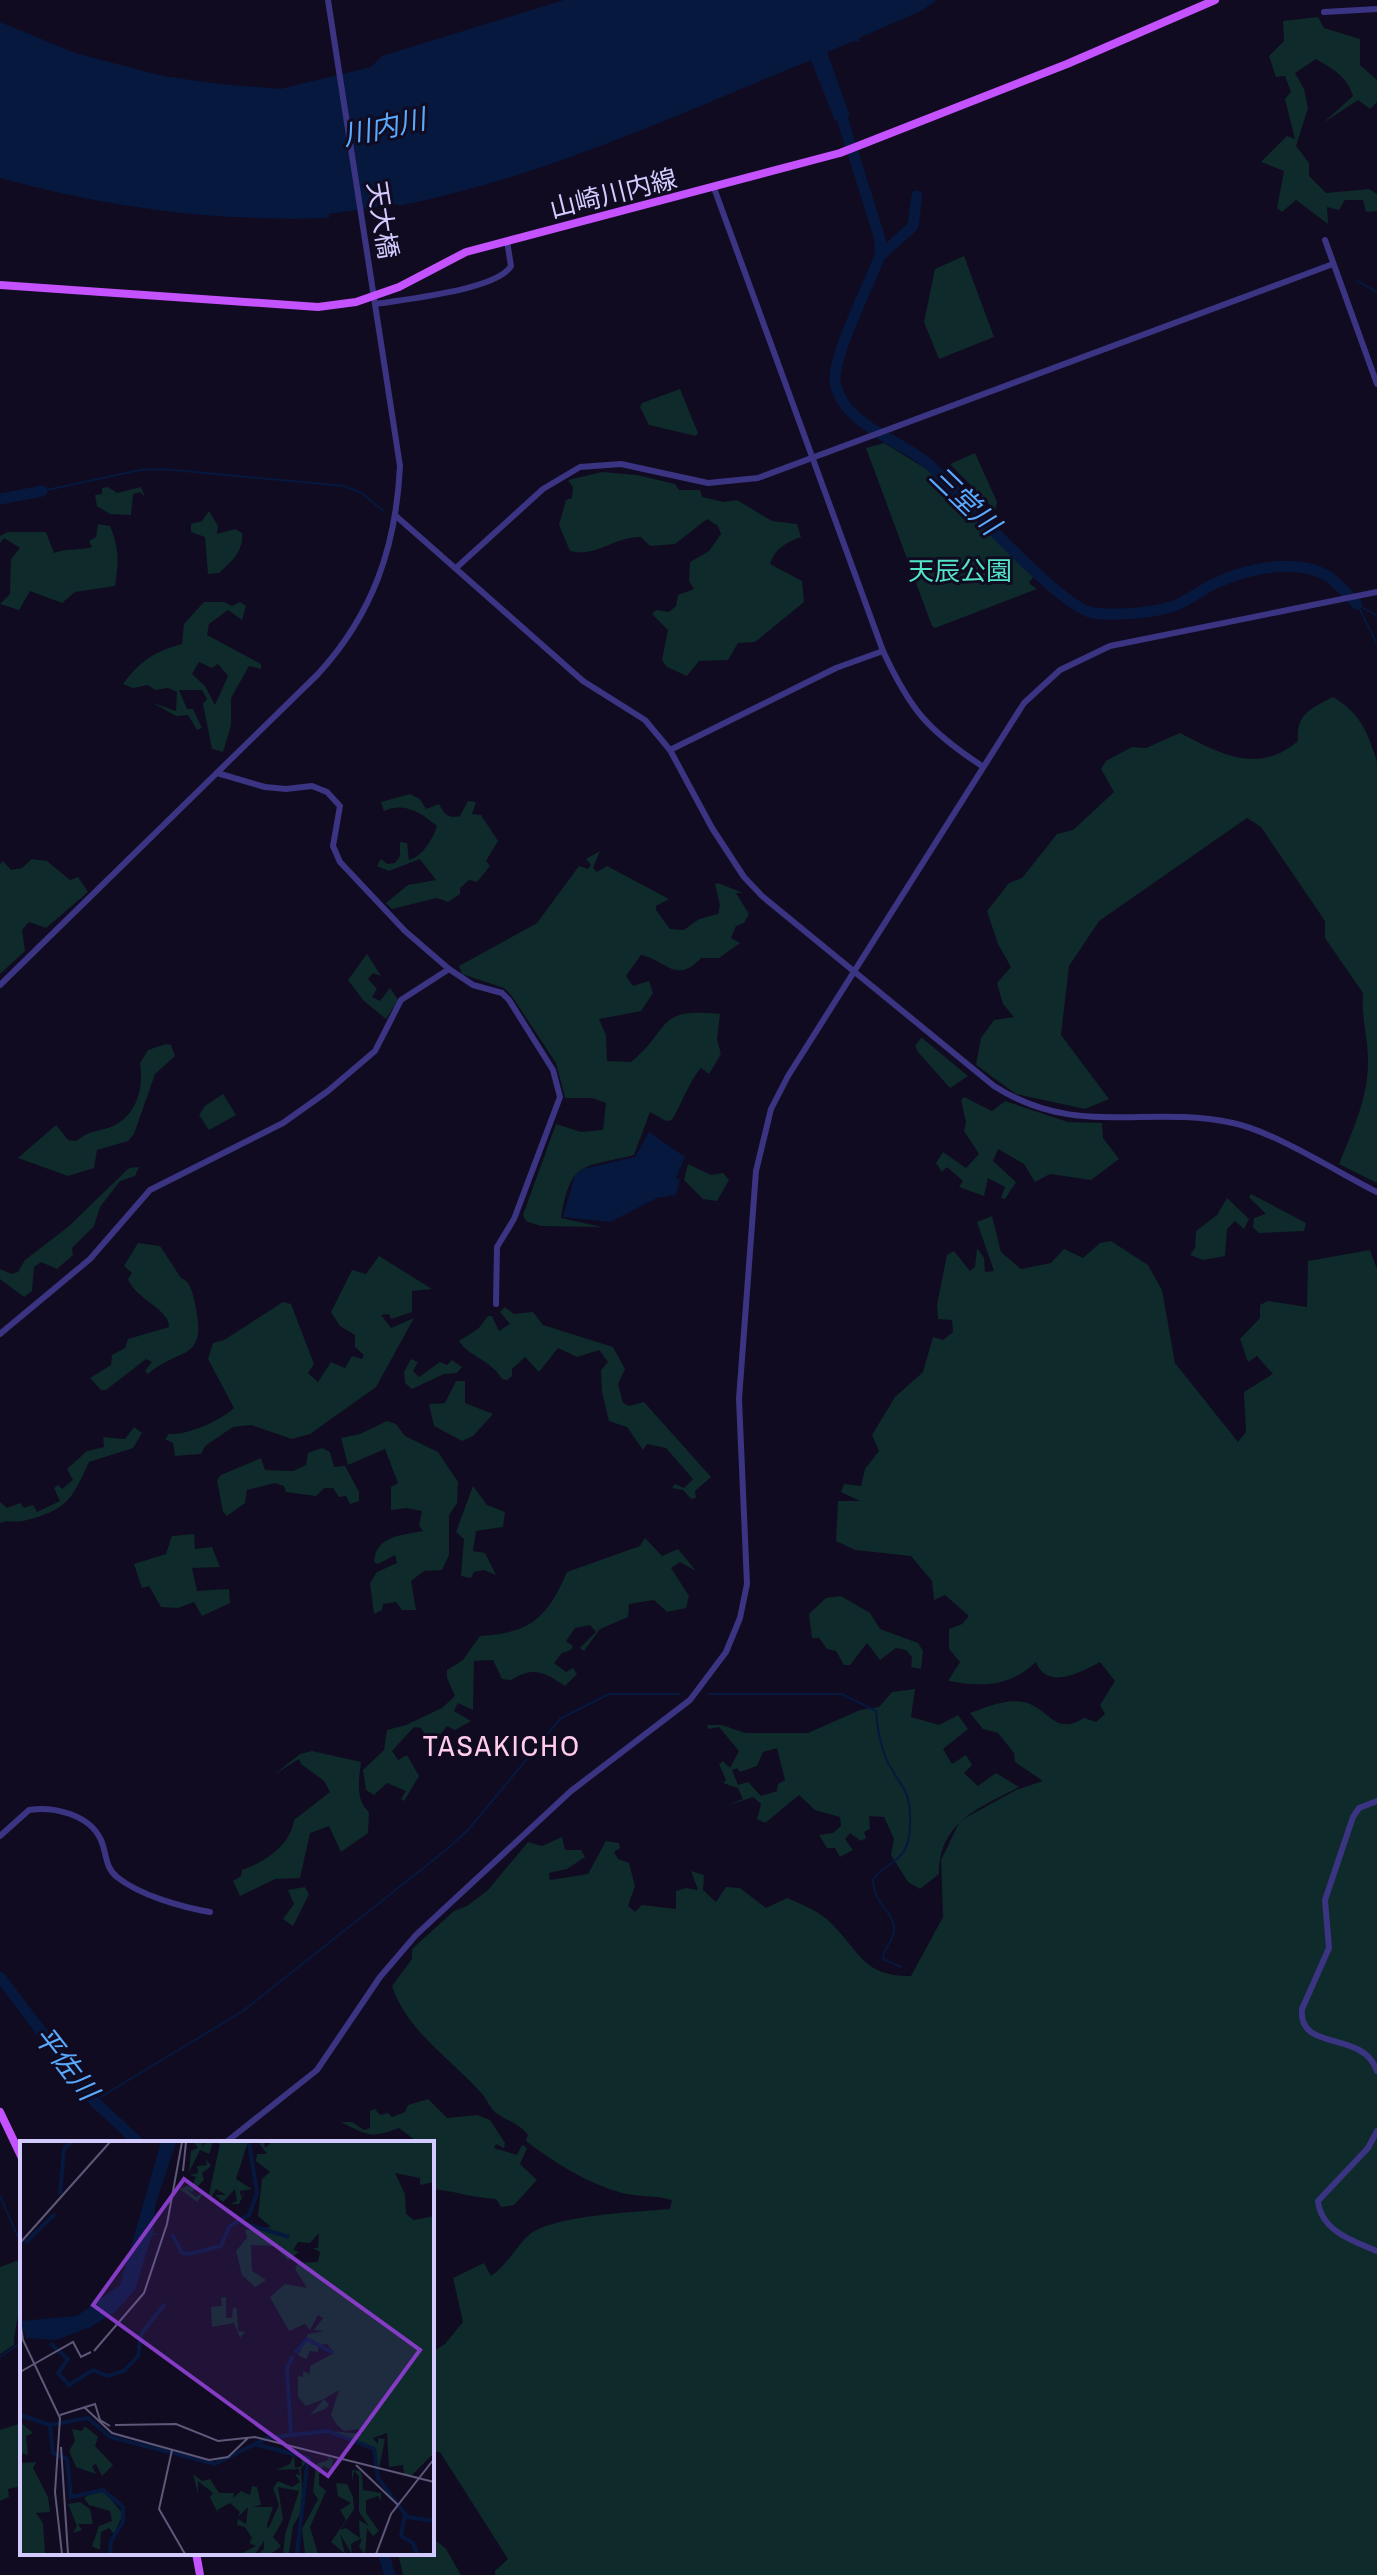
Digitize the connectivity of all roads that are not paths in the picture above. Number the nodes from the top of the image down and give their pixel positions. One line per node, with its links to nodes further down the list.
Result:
1 (328, 0): 10 (street, 天大橋)
2 (1215, 0): 5 (main road, 山崎川内線)
3 (1377, 9): 4 (street)
4 (1324, 12)
5 (714, 188): 7 (main road, 山崎川内線); 12 (street)
6 (1325, 240): 8 (street)
7 (507, 241): 9 (main road, 山崎川内線); 10 (street)
8 (1333, 264): 11 (street); 12 (street)
9 (0, 285)
10 (376, 304): 13 (street, 天大橋)
11 (1377, 384)
12 (813, 457): 14 (street); 16 (street)
13 (396, 516): 14 (street); 19 (street, 天大橋)
14 (456, 568): 17 (street)
15 (1377, 592): 18 (street)
16 (883, 651): 17 (street); 18 (street)
17 (670, 750): 21 (street)
18 (982, 766): 21 (street)
19 (217, 773): 20 (street); 22 (street, 天大橋)
20 (449, 969): 24 (street); 25 (street)
21 (852, 973): 23 (street); 32 (street)
22 (0, 985)
23 (1377, 1192)
24 (496, 1304)
25 (0, 1334)
26 (1377, 1801): 29 (street)
27 (0, 1836): 28 (street)
28 (210, 1912)
29 (1377, 2071)
30 (0, 2112): 33 (main road)
31 (1377, 2131): 34 (street)
32 (228, 2141)
33 (20, 2154)
34 (1377, 2251)
35 (196, 2555): 36 (main road)
36 (200, 2575)

